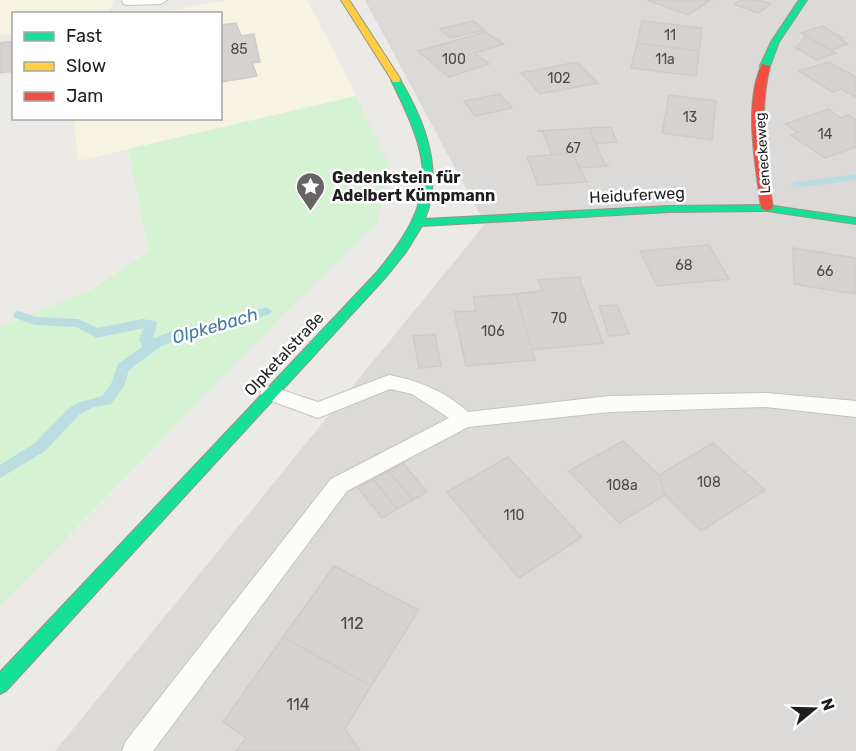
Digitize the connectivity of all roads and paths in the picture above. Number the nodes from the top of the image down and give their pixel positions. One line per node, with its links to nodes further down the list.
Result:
1 (161, 0): 4 (lane)
2 (345, 0): 7 (street, Olpketalstraße)
3 (803, 0): 5 (street, Leneckeweg)
4 (127, 1)
5 (767, 208): 6 (street, Heiduferweg); 7 (street, Heiduferweg)
6 (856, 221)
7 (420, 223): 8 (street, Olpketalstraße)
8 (270, 393): 10 (lane); 11 (street, Olpketalstraße)
9 (856, 409): 10 (lane)
10 (464, 420): 12 (lane)
11 (0, 685)
12 (136, 751)

